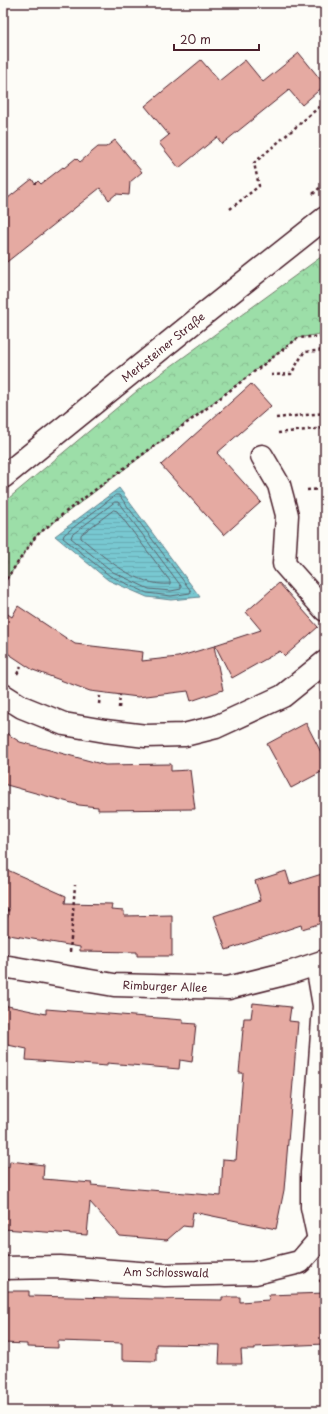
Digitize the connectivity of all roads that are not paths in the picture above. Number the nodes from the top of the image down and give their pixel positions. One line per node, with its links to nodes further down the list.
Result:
1 (325, 218): 3 (street, Merksteiner Straße)
2 (262, 456): 4 (street)
3 (3, 477)
4 (325, 610)
5 (325, 662): 6 (street)
6 (3, 695)
7 (321, 963): 8 (street, Rimburger Allee); 9 (street, Am Schlosswald)
8 (3, 966)
9 (322, 1239): 10 (street, Am Schlosswald)
10 (3, 1268)

